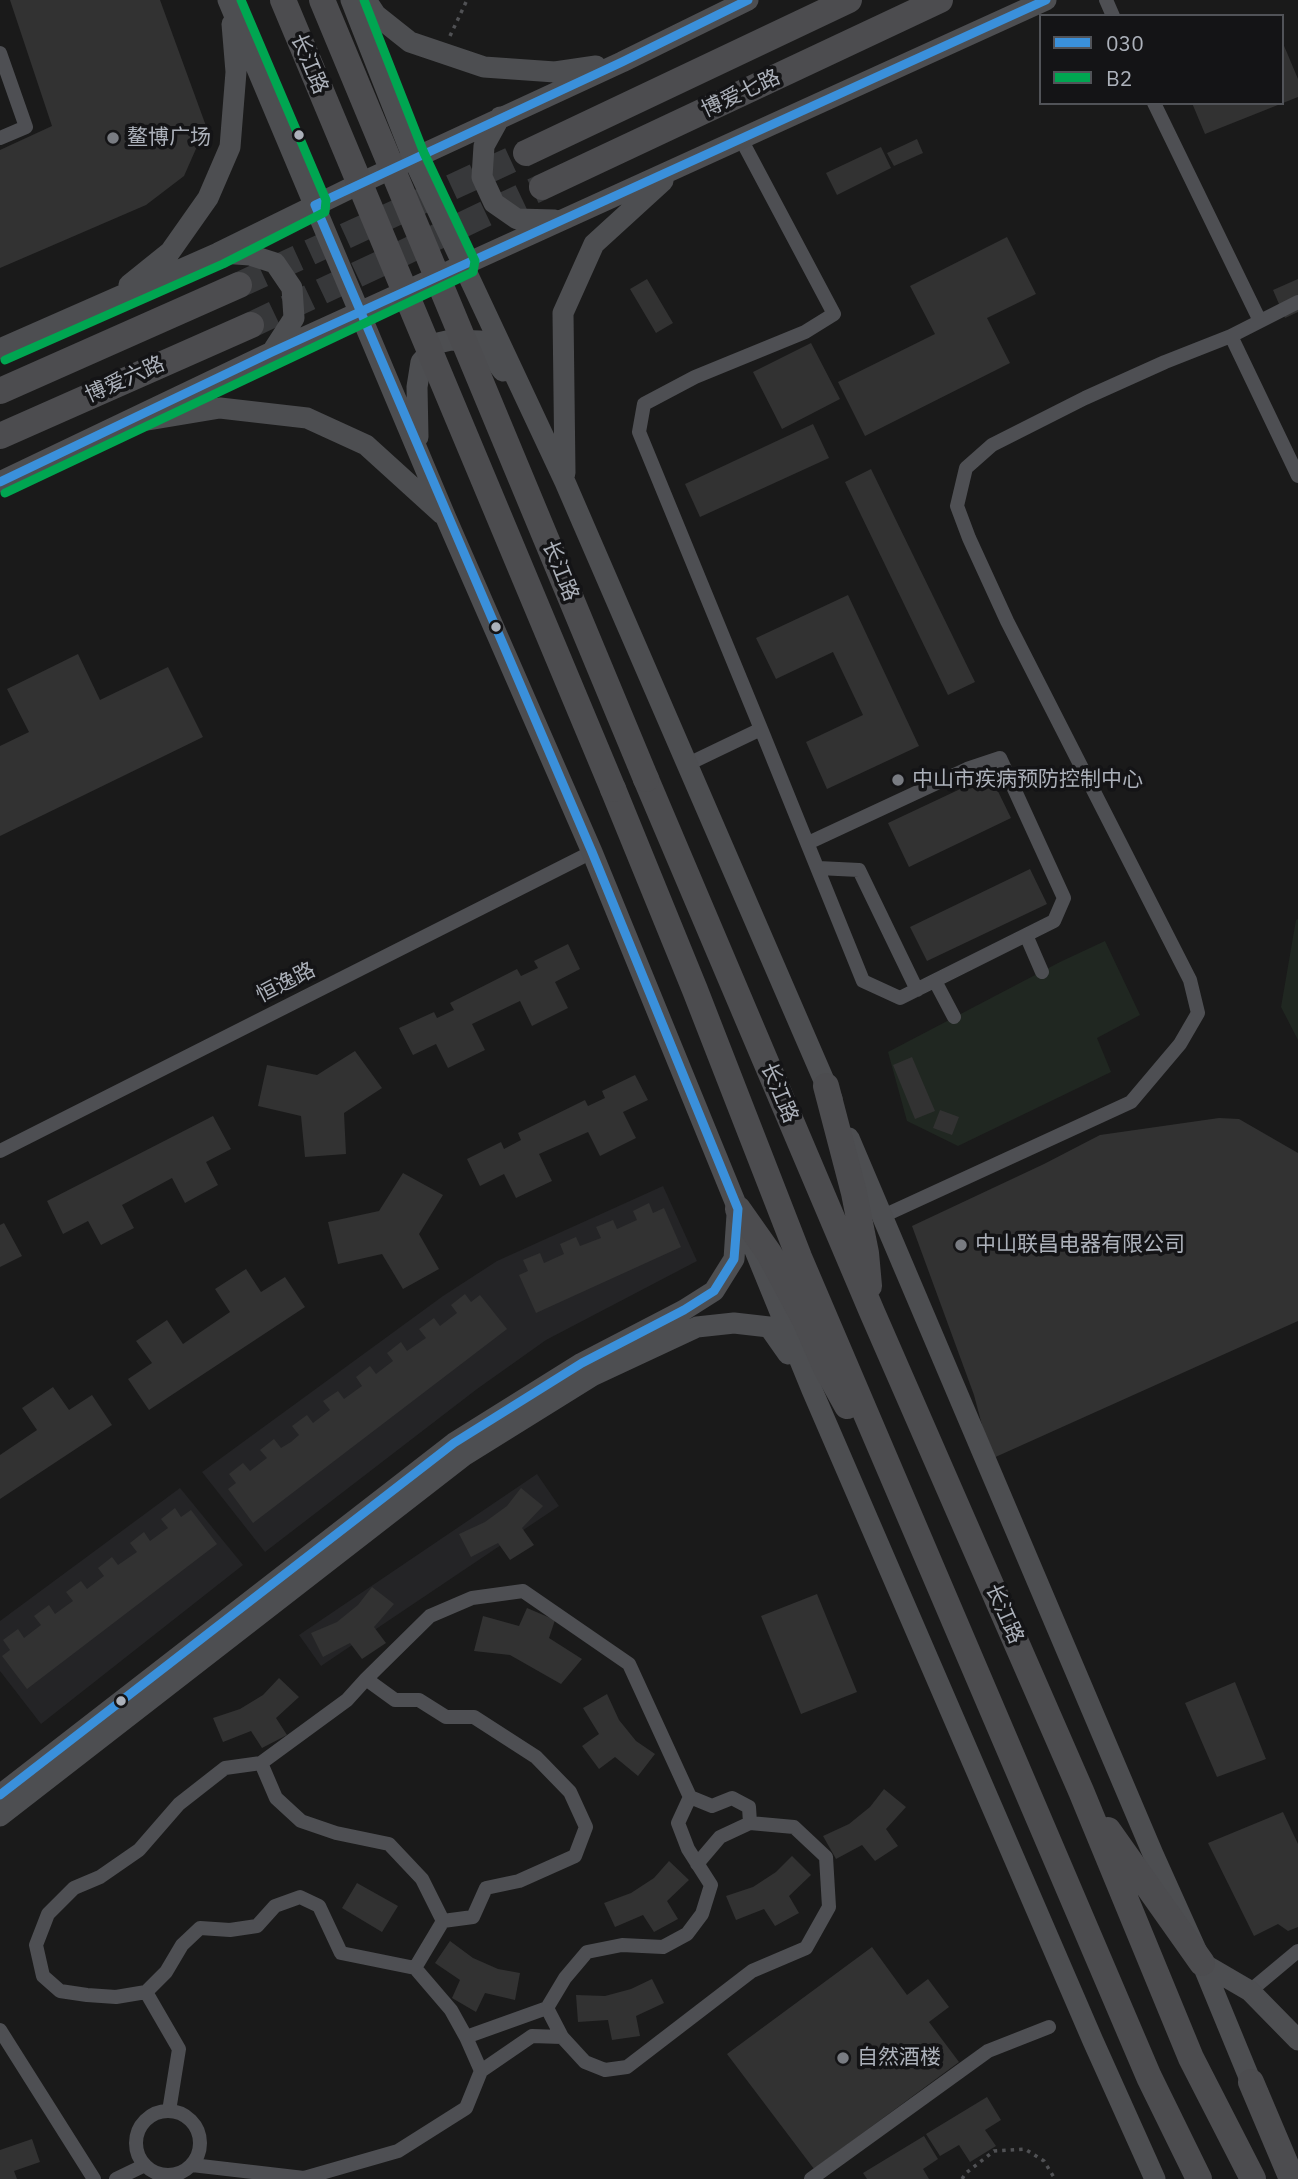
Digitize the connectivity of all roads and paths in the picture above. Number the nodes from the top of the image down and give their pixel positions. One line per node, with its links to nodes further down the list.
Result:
1 (282, 0): 61 (highway, 长江路, bridge)
2 (322, 0): 59 (highway, 长江路, bridge)
3 (351, 0): 19 (main road, 长江路)
4 (366, 0): 12 (main road)
5 (467, 0): 12 (path)
6 (748, 0): 13 (main road)
7 (849, 0): 18 (highway, 博爱七路)
8 (940, 0): 21 (highway, 博爱七路)
9 (1046, 0): 17 (main road, 博爱七路)
10 (230, 4): 22 (main road); 28 (main road)
11 (0, 53): 16 (street)
12 (443, 53): 13 (main road)
13 (622, 62): 15 (main road)
14 (1155, 105): 31 (street)
15 (500, 117): 19 (main road); 23 (main road)
16 (0, 138)
17 (741, 139): 20 (main road, 博爱七路); 45 (street)
18 (526, 153)
19 (414, 158): 22 (main road); 25 (main road, 长江路)
20 (678, 167): 23 (main road, 博爱七路); 43 (main road)
21 (542, 187)
22 (315, 205): 24 (main road); 30 (main road)
23 (560, 220): 25 (main road, 博爱七路)
24 (218, 253): 28 (main road); 35 (main road)
25 (463, 265): 27 (main road, 博爱七路); 37 (main road, 长江路)
26 (239, 285): 36 (highway, 博爱六路)
27 (416, 287): 30 (main road, 博爱六路)
28 (107, 302): 34 (main road)
29 (1298, 302): 31 (street)
30 (360, 312): 35 (main road, 博爱六路); 40 (main road)
31 (1260, 321): 33 (street)
32 (251, 325): 39 (highway, 博爱六路)
33 (1231, 336): 41 (street); 58 (street)
34 (0, 349)
35 (272, 352): 38 (main road, 博爱六路)
36 (0, 391)
37 (533, 413): 40 (main road); 43 (main road, 长江路)
38 (122, 425): 42 (main road, 博爱六路); 44 (main road)
39 (0, 436)
40 (418, 450): 44 (main road)
41 (1298, 476)
42 (0, 482)
43 (565, 482): 46 (main road, 长江路)
44 (446, 517): 48 (main road)
45 (761, 729): 46 (street); 47 (street)
46 (686, 765): 55 (main road, 长江路)
47 (808, 843): 49 (street); 50 (street)
48 (592, 852): 56 (street, 恒逸路); 57 (main road)
49 (818, 868): 53 (street); 53 (street)
50 (1026, 935): 51 (street); 52 (street)
51 (1042, 972)
52 (935, 981): 53 (street); 54 (street)
53 (917, 990)
54 (954, 1017)
55 (826, 1086): 58 (main road, 长江路); 59 (highway)
56 (0, 1152)
57 (738, 1209): 60 (main road); 61 (highway); 65 (main road)
58 (883, 1216): 72 (main road, 长江路)
59 (872, 1312): 64 (highway, 长江路)
60 (813, 1391): 67 (main road); 94 (main road)
61 (875, 1434): 95 (highway, 长江路)
62 (366, 1679): 63 (street); 66 (street); 70 (street)
63 (261, 1763): 70 (street); 75 (street)
64 (1081, 1791): 72 (highway); 96 (highway, 长江路)
65 (0, 1795)
66 (690, 1797): 68 (street); 69 (street)
67 (0, 1816)
68 (750, 1824): 69 (street); 80 (street)
69 (697, 1864): 76 (street)
70 (443, 1921): 73 (street)
71 (1298, 1951): 74 (street)
72 (1202, 1963): 74 (main road); 83 (main road, 长江路)
73 (415, 1968): 75 (street); 79 (street)
74 (1250, 1991): 81 (main road)
75 (146, 1992): 84 (street)
76 (547, 2008): 79 (street); 80 (street)
77 (1049, 2027): 91 (street)
78 (0, 2030): 89 (street)
79 (467, 2037): 82 (street)
80 (562, 2037): 82 (street)
81 (1298, 2040)
82 (481, 2071): 87 (street)
83 (1251, 2082): 85 (main road, 长江路); 97 (highway)
84 (169, 2111): 86 (street); 87 (street)
85 (1298, 2157)
86 (145, 2165): 88 (street); 90 (street)
87 (192, 2165): 88 (street)
88 (163, 2177)
89 (94, 2179)
90 (116, 2179)
91 (811, 2179)
92 (962, 2179): 93 (path)
93 (1055, 2179)
94 (1155, 2179)
95 (1199, 2179)
96 (1253, 2179)
97 (1292, 2179)

